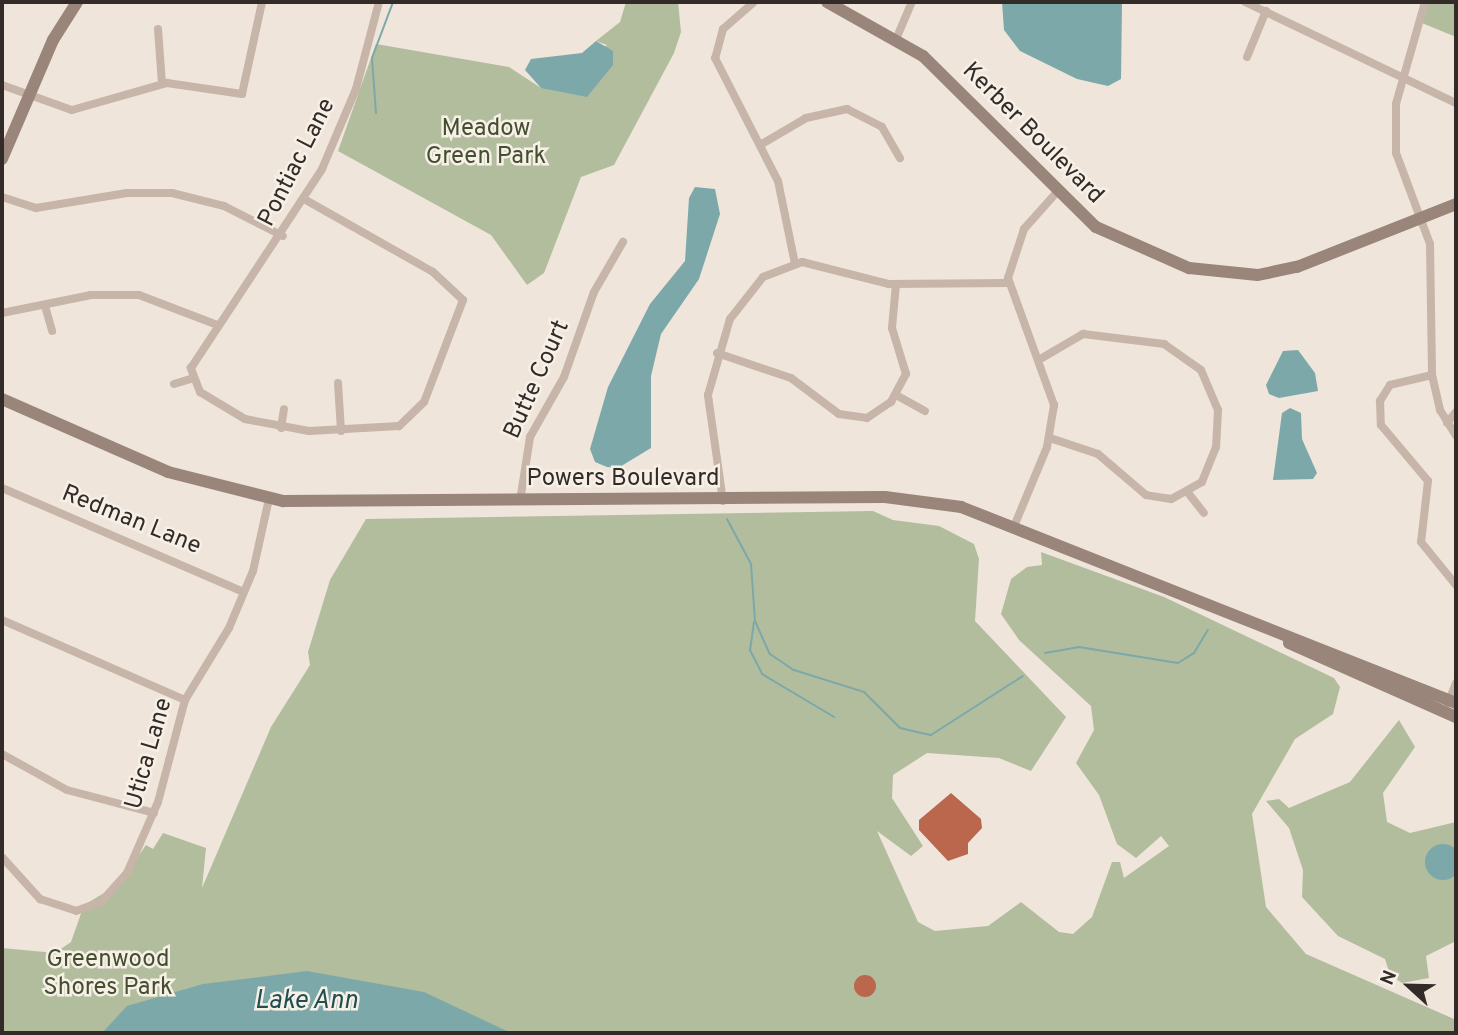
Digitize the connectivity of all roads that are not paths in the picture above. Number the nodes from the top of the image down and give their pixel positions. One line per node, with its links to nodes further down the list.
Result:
1 (77, 2): 16 (main road)
2 (262, 2): 14 (street)
3 (379, 2): 23 (street, Pontiac Lane)
4 (754, 2): 18 (street)
5 (827, 2): 11 (main road, Kerber Boulevard)
6 (912, 2): 11 (street)
7 (1245, 2): 9 (street)
8 (1425, 2): 13 (street)
9 (1266, 10): 12 (street); 13 (street)
10 (158, 29): 14 (street)
11 (897, 37): 21 (main road, Kerber Boulevard)
12 (1247, 57)
13 (1402, 78): 17 (street); 25 (street)
14 (162, 84): 16 (street)
15 (2, 85): 16 (street)
16 (29, 97): 20 (main road)
17 (1456, 103)
18 (760, 145): 19 (street); 28 (street)
19 (900, 158)
20 (2, 159)
21 (1057, 192): 25 (main road, Kerber Boulevard); 29 (street)
22 (2, 197): 26 (street)
23 (304, 200): 26 (street, Pontiac Lane); 48 (street)
24 (1456, 204): 25 (main road, Kerber Boulevard)
25 (1419, 217): 37 (street)
26 (283, 236): 33 (street, Pontiac Lane)
27 (623, 242): 54 (street, Butte Court)
28 (795, 264): 30 (street); 35 (street)
29 (1009, 283): 30 (street); 36 (street)
30 (896, 284): 41 (street)
31 (46, 306): 32 (street); 33 (street); 34 (street)
32 (2, 313)
33 (217, 325): 38 (street)
34 (52, 331)
35 (717, 354): 41 (street); 55 (street)
36 (1042, 358): 50 (street); 52 (street)
37 (1432, 375): 46 (street); 58 (street)
38 (194, 378): 40 (street); 47 (street)
39 (338, 383): 48 (street)
40 (174, 384)
41 (896, 395): 44 (street)
42 (2, 399): 53 (main road, Powers Boulevard)
43 (284, 409): 47 (street)
44 (925, 411)
45 (1456, 412): 46 (street)
46 (1447, 422): 49 (street)
47 (281, 428): 48 (street)
48 (341, 431)
49 (1456, 436)
50 (1049, 438): 52 (street); 57 (street)
51 (2, 488): 59 (street, Redman Lane)
52 (1189, 494): 56 (street)
53 (270, 499): 54 (main road, Powers Boulevard); 59 (street, Utica Lane)
54 (520, 501): 55 (main road, Powers Boulevard)
55 (723, 501): 57 (main road, Powers Boulevard)
56 (1204, 513)
57 (1015, 524): 63 (main road, Powers Boulevard)
58 (1456, 585)
59 (244, 592): 62 (street, Utica Lane)
60 (2, 621): 62 (street)
61 (1456, 683): 63 (street)
62 (185, 700): 65 (street, Utica Lane)
63 (1452, 708)
64 (2, 754): 65 (street)
65 (154, 813): 66 (street, Utica Lane)
66 (2, 857)

